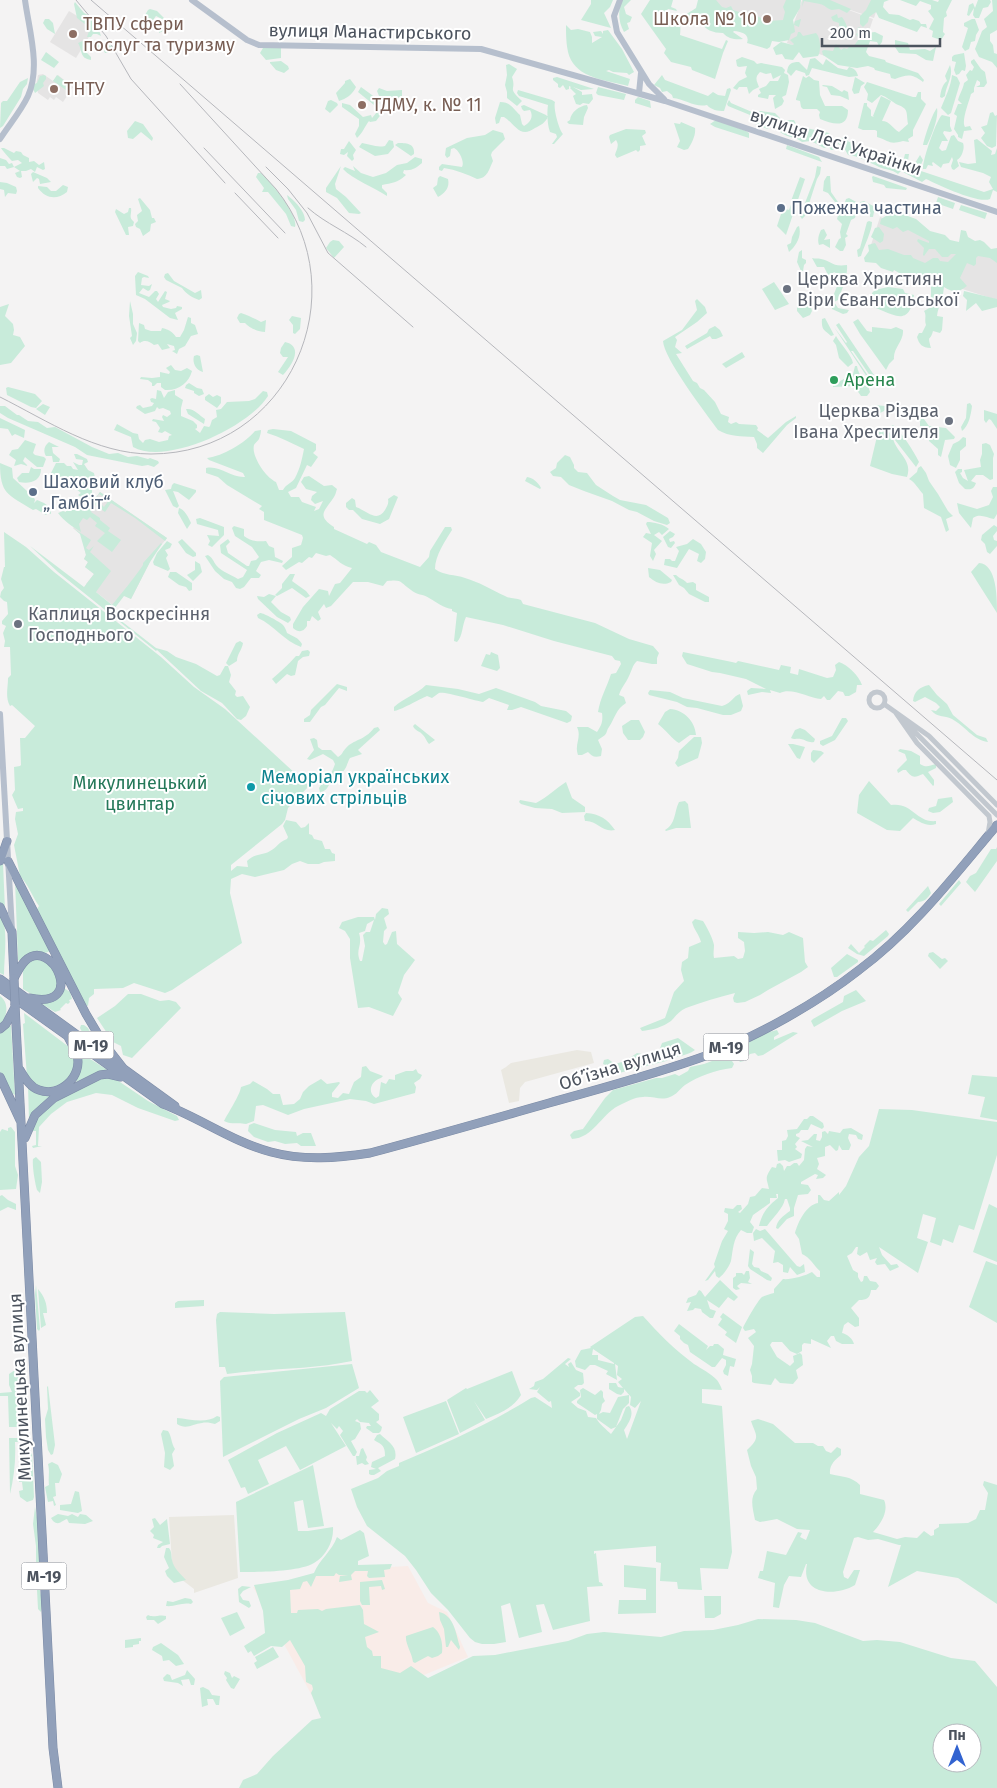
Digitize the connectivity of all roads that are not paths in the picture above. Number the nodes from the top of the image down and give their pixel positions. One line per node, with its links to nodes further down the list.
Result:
1 (25, 0): 9 (main road)
2 (192, 0): 6 (main road, вулиця Манастирського)
3 (620, 0): 4 (main road)
4 (641, 72): 5 (main road); 6 (main road)
5 (650, 86): 6 (main road); 7 (main road); 8 (main road)
6 (639, 90): 7 (main road, вулиця Манастирського)
7 (646, 95): 8 (main road, вулиця Манастирського)
8 (666, 101): 10 (main road, вулиця Лесі Українки)
9 (0, 139)
10 (997, 212)
11 (884, 704): 12 (street)
12 (896, 713): 14 (street); 15 (street); 18 (street)
13 (0, 714): 19 (main road)
14 (997, 805)
15 (997, 815)
16 (997, 825): 18 (highway, Обʼїзна вулиця / М-19)
17 (997, 832): 18 (street)
18 (988, 836): 34 (highway, Обʼїзна вулиця / М-19)
19 (7, 841): 20 (highway)
20 (4, 861): 22 (main road, Микулинецька вулиця); 30 (highway)
21 (0, 907): 22 (highway, М-19)
22 (12, 932): 23 (highway, Микулинецька вулиця / М-19)
23 (14, 978): 26 (highway); 27 (highway, Микулинецька вулиця / М-19, bridge)
24 (0, 979): 26 (highway, М-19)
25 (1, 989): 29 (highway)
26 (27, 998): 30 (highway, М-19)
27 (16, 1005): 28 (highway); 31 (highway, Микулинецька вулиця / М-19)
28 (0, 1029)
29 (67, 1036): 31 (highway); 33 (highway)
30 (123, 1068): 34 (highway, М-19)
31 (19, 1069): 35 (highway, Микулинецька вулиця / М-19)
32 (0, 1077): 35 (highway)
33 (128, 1079): 34 (highway, М-19); 36 (highway, М-19)
34 (182, 1111)
35 (22, 1125): 36 (highway, Микулинецька вулиця / М-19)
36 (23, 1142): 37 (highway, Микулинецька вулиця / М-19)
37 (58, 1788)

